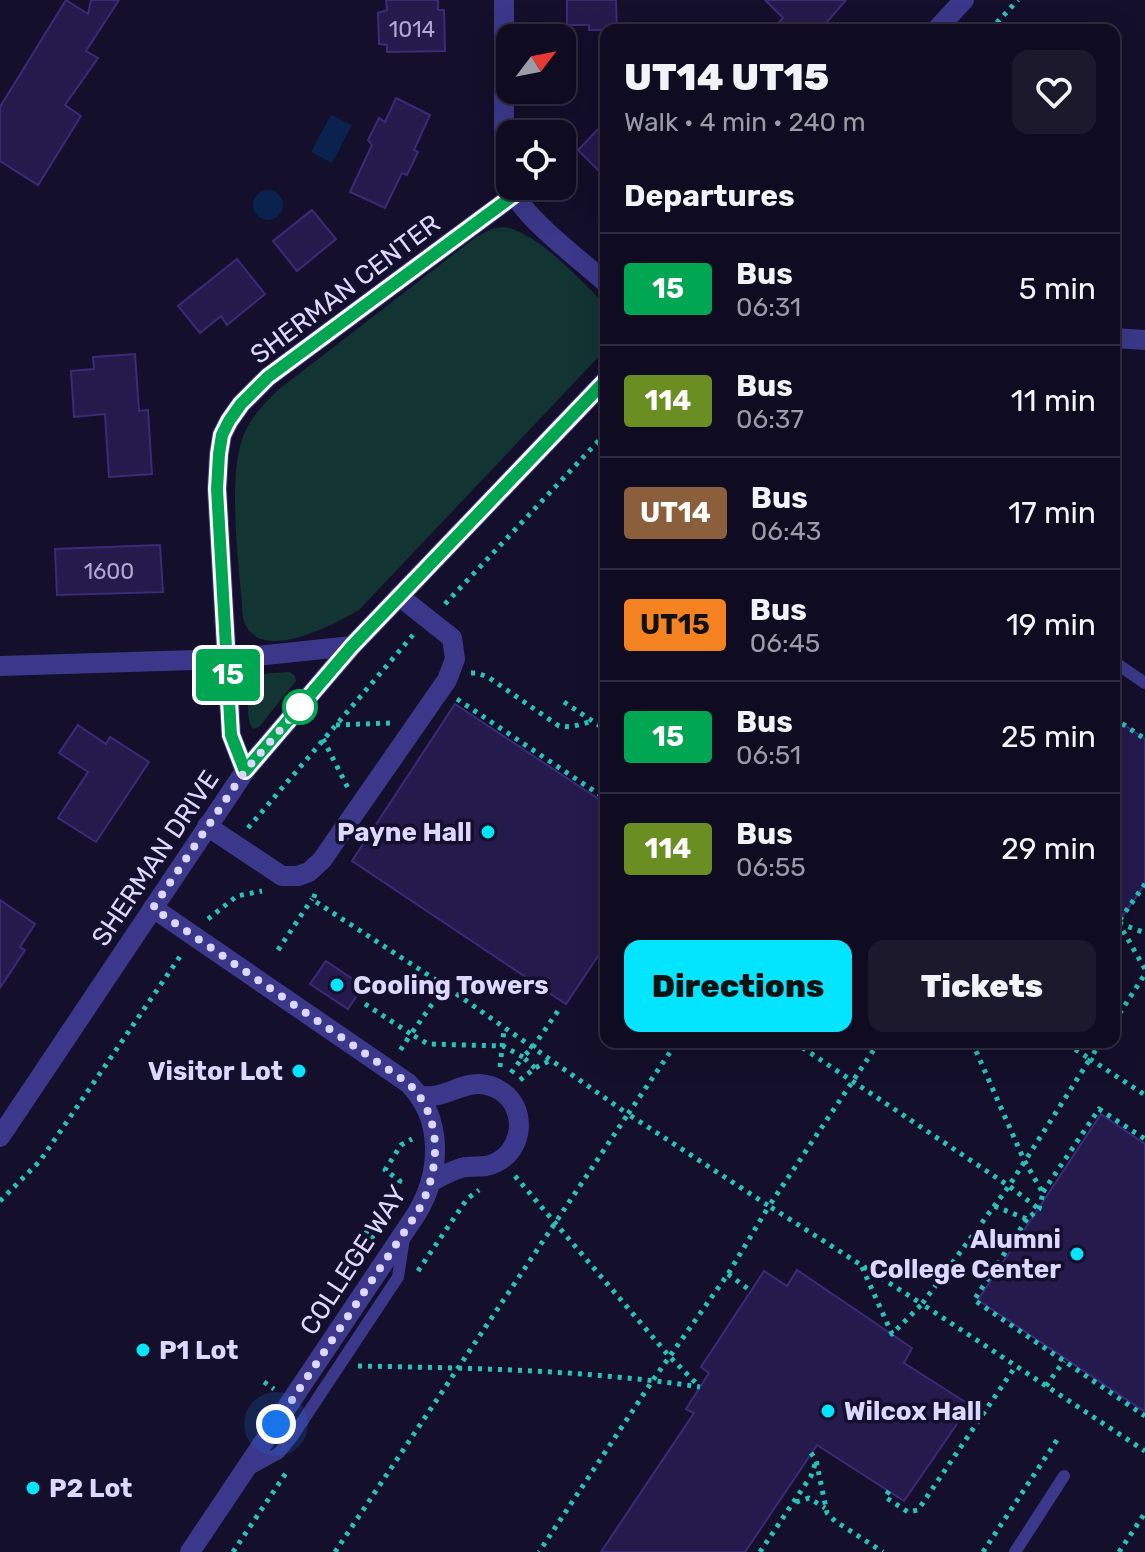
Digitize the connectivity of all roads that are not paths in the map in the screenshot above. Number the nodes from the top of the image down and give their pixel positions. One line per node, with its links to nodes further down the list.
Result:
1 (504, 0): 4 (street)
2 (964, 0): 3 (street)
3 (942, 24)
4 (504, 120)
5 (497, 200): 13 (street, SHERMAN CENTER)
6 (520, 200): 7 (street)
7 (600, 278)
8 (1120, 338): 9 (street)
9 (1145, 340)
10 (600, 386): 11 (street, SHERMAN DRIVE)
11 (399, 596): 12 (street, SHERMAN DRIVE); 18 (street)
12 (352, 646): 13 (street); 17 (street, SHERMAN DRIVE)
13 (227, 659): 14 (street); 17 (street, SHERMAN CENTER)
14 (0, 666)
15 (1120, 666): 16 (lane)
16 (1145, 683)
17 (245, 771): 18 (street, SHERMAN DRIVE)
18 (207, 826): 19 (street, SHERMAN DRIVE)
19 (153, 908): 20 (street, COLLEGE WAY); 21 (street, SHERMAN DRIVE)
20 (420, 1096): 22 (street, COLLEGE WAY); 22 (street)
21 (0, 1137)
22 (432, 1181): 24 (street, COLLEGE WAY)
23 (1064, 1476): 25 (lane)
24 (190, 1552)
25 (1015, 1552)

